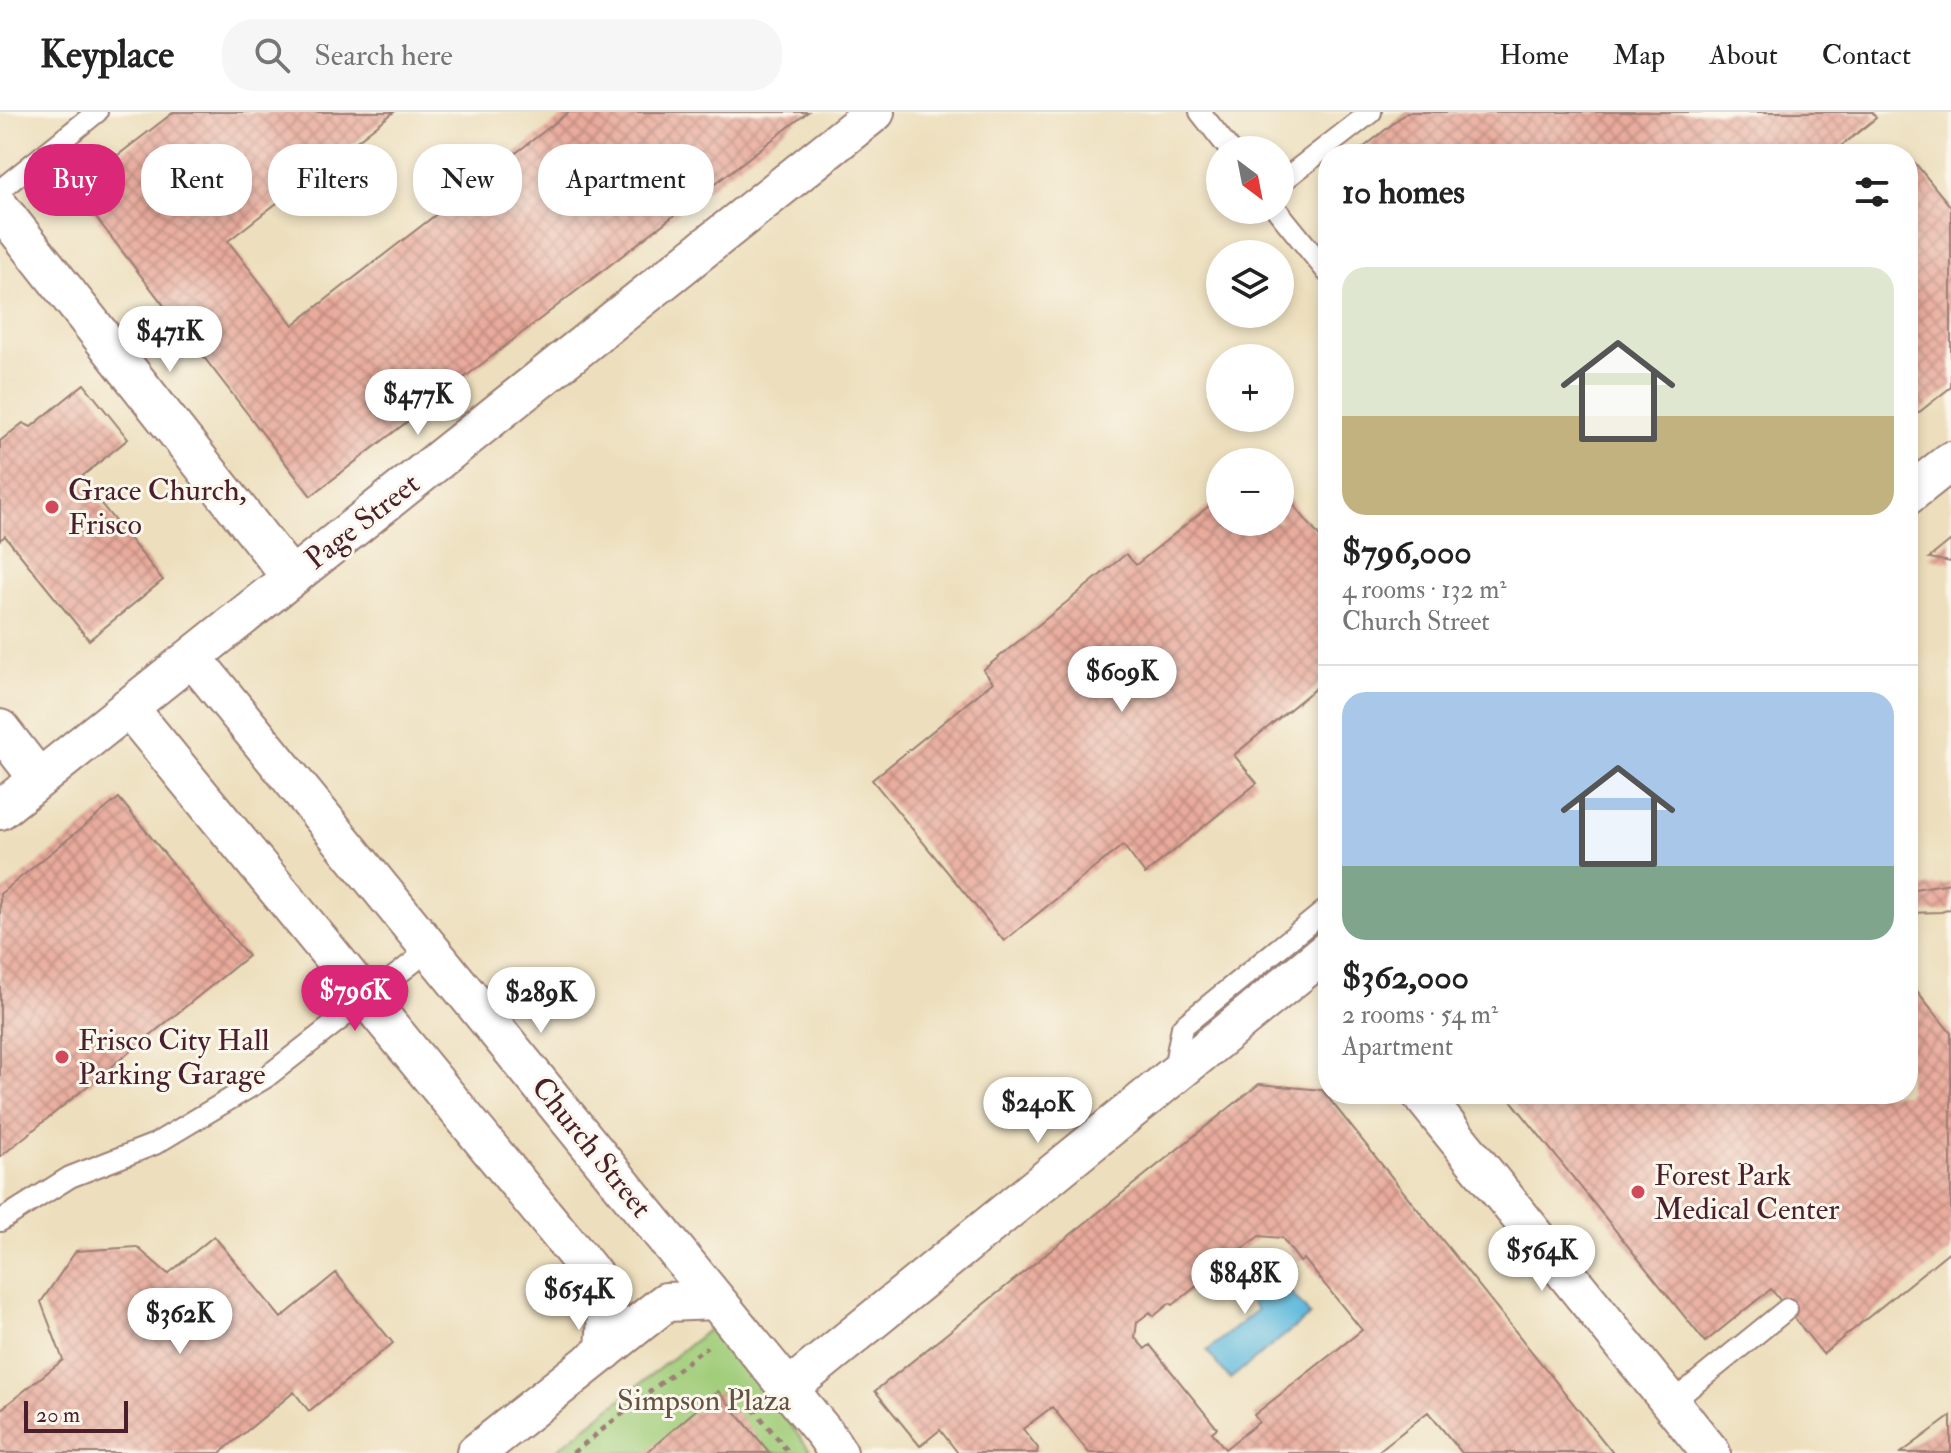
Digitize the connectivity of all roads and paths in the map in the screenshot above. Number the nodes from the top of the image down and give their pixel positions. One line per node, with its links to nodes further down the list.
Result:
1 (97, 112): 9 (lane)
2 (875, 112): 15 (street, Page Street)
3 (1201, 112): 5 (lane)
4 (1371, 112): 6 (lane)
5 (1219, 136)
6 (1330, 144)
7 (1318, 153): 8 (lane)
8 (1294, 172)
9 (0, 190)
10 (0, 208): 15 (street)
11 (1294, 224): 12 (lane)
12 (1318, 244)
13 (1951, 461): 14 (street)
14 (1918, 487)
15 (291, 577): 16 (street, Page Street)
16 (192, 657): 17 (street, Page Street); 22 (street, Church Street)
17 (128, 707): 19 (street, Page Street); 24 (street)
18 (0, 729): 19 (street)
19 (39, 779): 20 (street, Page Street)
20 (0, 810)
21 (1318, 916): 25 (lane)
22 (430, 949): 24 (lane); 28 (street, Church Street)
23 (1318, 968): 25 (street)
24 (367, 999): 27 (lane); 30 (street)
25 (1173, 1076): 32 (street)
26 (1429, 1104): 33 (street)
27 (0, 1221)
28 (716, 1300): 30 (street); 32 (street, Church Street)
29 (1787, 1309): 33 (lane)
30 (605, 1351): 35 (street)
31 (714, 1360): 36 (path)
32 (788, 1389): 38 (street, Church Street)
33 (1671, 1403): 39 (street)
34 (752, 1406): 37 (path)
35 (476, 1453)
36 (573, 1453)
37 (789, 1453)
38 (838, 1453)
39 (1711, 1453)

